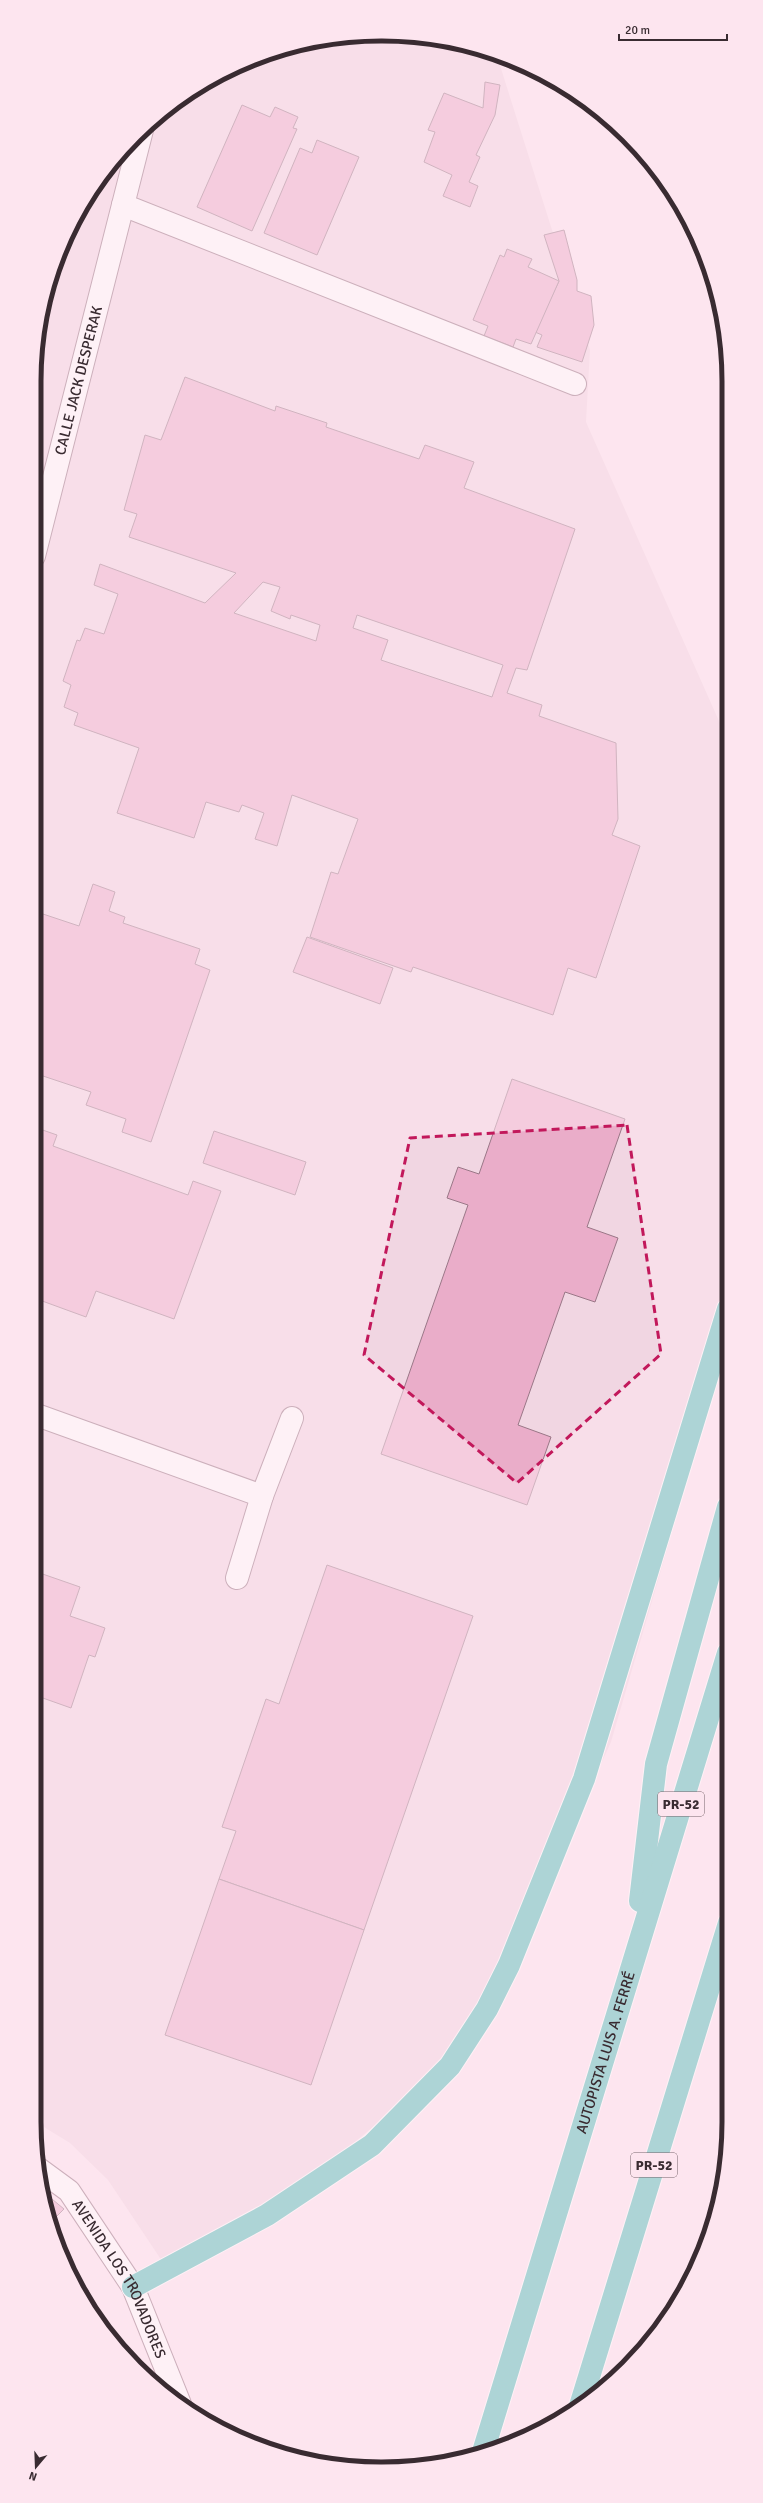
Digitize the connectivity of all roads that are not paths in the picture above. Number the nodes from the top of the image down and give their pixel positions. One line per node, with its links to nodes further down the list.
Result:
1 (139, 143): 2 (street, CALLE JACK DESPERAK)
2 (123, 205): 3 (street); 4 (street, CALLE JACK DESPERAK)
3 (575, 384)
4 (41, 528)
5 (722, 1328): 15 (highway)
6 (41, 1417): 8 (street)
7 (292, 1418): 8 (street)
8 (262, 1496): 10 (street)
9 (722, 1528): 13 (highway)
10 (237, 1578)
11 (722, 1672): 13 (highway, AUTOPISTA LUIS A. FERRÉ / PR-52)
12 (722, 1946): 17 (highway, PR-52)
13 (634, 1956): 18 (highway, AUTOPISTA LUIS A. FERRÉ / PR-52)
14 (45, 2174): 15 (street, AVENIDA LOS TROVADORES)
15 (133, 2287): 16 (street, AVENIDA LOS TROVADORES)
16 (176, 2393)
17 (583, 2396)
18 (485, 2446)

